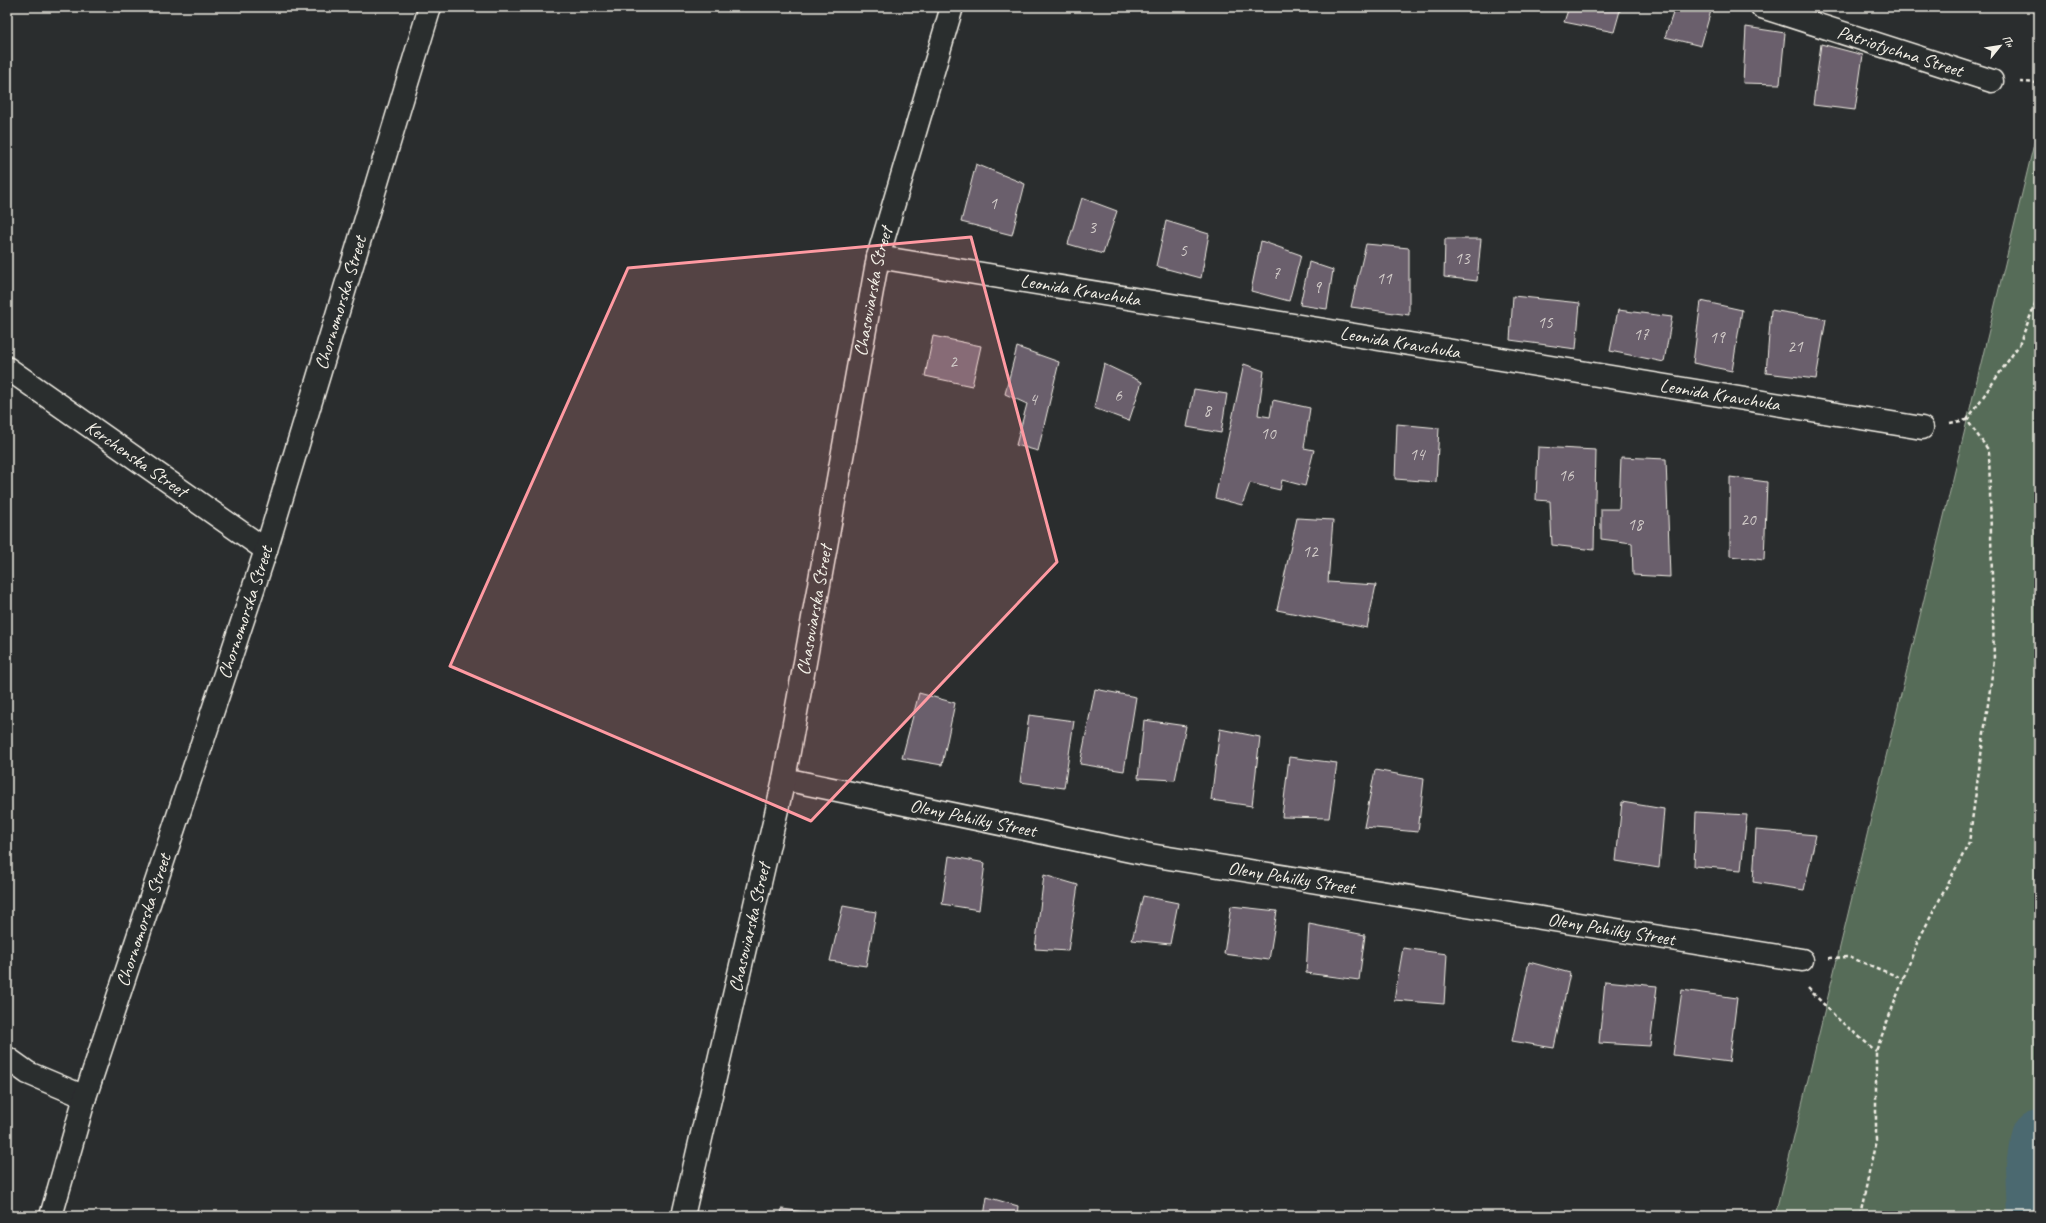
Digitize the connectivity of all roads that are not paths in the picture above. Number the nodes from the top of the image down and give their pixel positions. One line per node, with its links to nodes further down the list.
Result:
1 (952, 7): 5 (street, Chasoviarska Street)
2 (1762, 7): 4 (street, Patriotychna Street)
3 (428, 8): 8 (street, Chornomorska Street)
4 (1992, 81)
5 (878, 257): 7 (street, Leonida Kravchuka); 9 (street, Chasoviarska Street)
6 (7, 368): 8 (street, Kerchenska Street)
7 (1922, 428)
8 (266, 550): 12 (street, Chornomorska Street)
9 (784, 779): 10 (street, Oleny Pchilky Street); 14 (street, Chasoviarska Street)
10 (1802, 960)
11 (7, 1058): 12 (street)
12 (85, 1096): 13 (street, Chornomorska Street)
13 (51, 1216)
14 (683, 1216)

